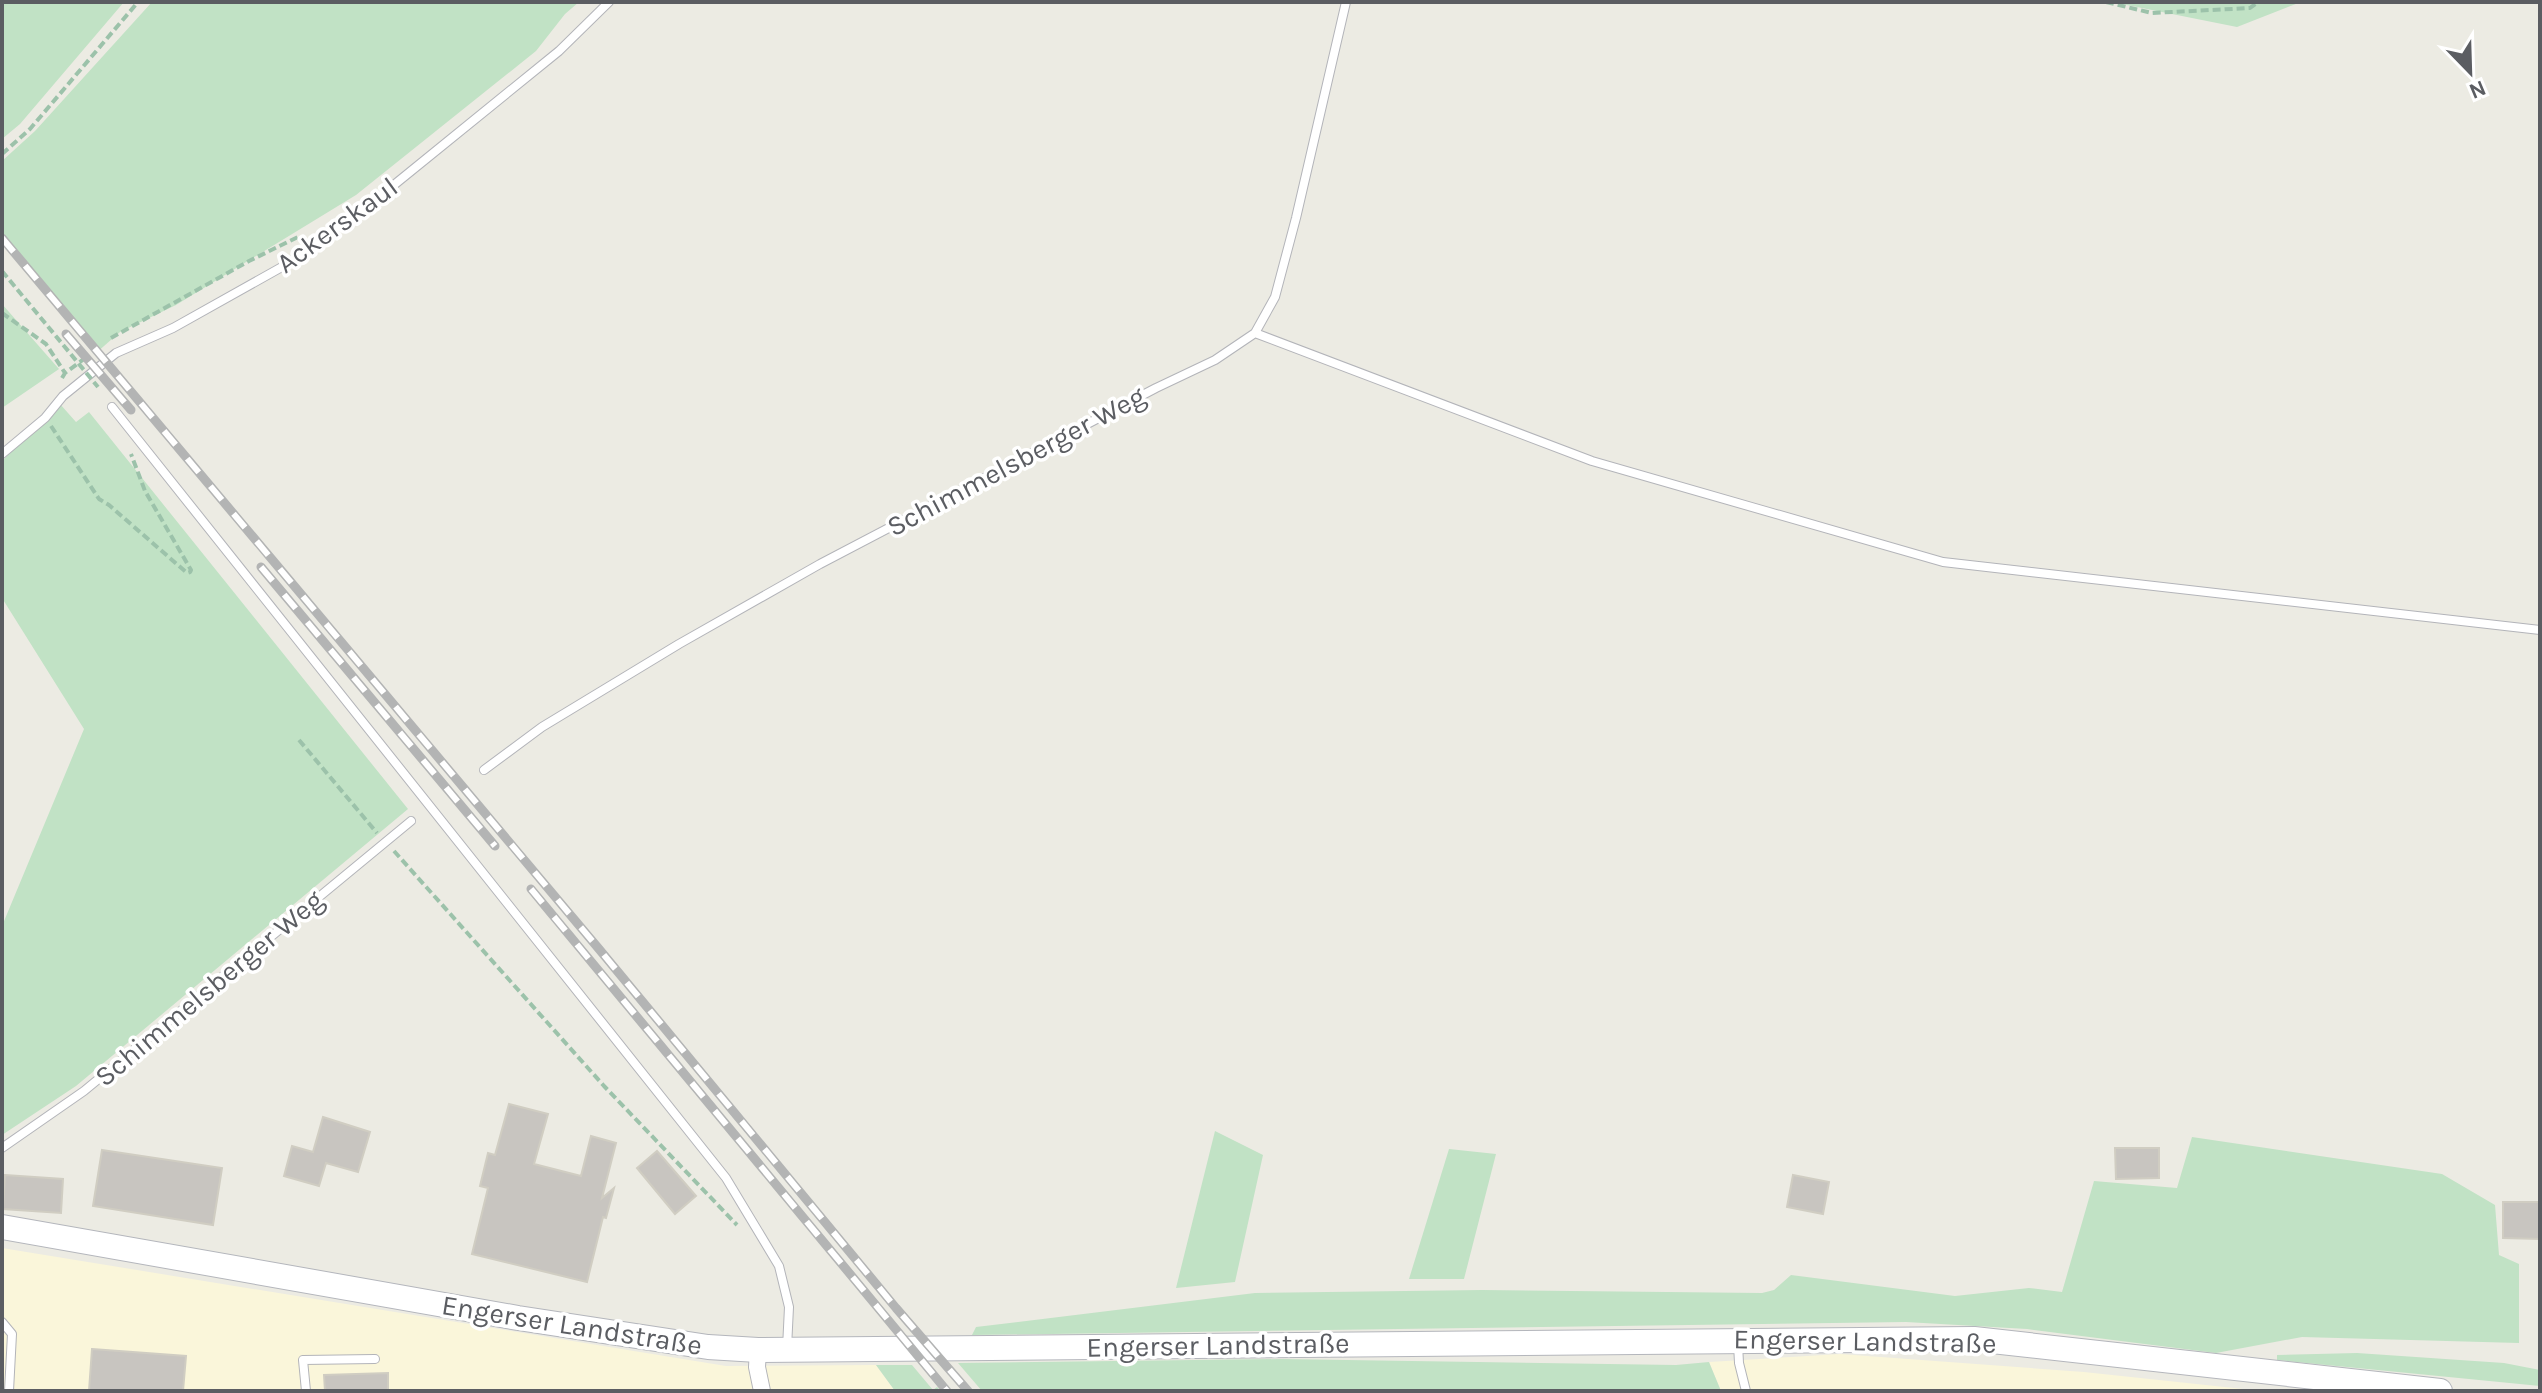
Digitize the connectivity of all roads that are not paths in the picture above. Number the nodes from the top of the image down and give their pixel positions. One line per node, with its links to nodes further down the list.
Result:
1 (609, 2): 5 (lane, Ackerskaul)
2 (1346, 2): 3 (lane, Schimmelsberger Weg)
3 (1255, 333): 6 (lane); 7 (lane, Schimmelsberger Weg)
4 (112, 407): 13 (lane)
5 (2, 454)
6 (2540, 630)
7 (484, 770)
8 (411, 821): 9 (lane, Schimmelsberger Weg)
9 (2, 1148)
10 (2, 1227): 14 (main road, Engerser Landstraße)
11 (2, 1322): 16 (lane)
12 (1738, 1339): 13 (main road, Engerser Landstraße); 19 (lane); 20 (main road, Engerser Landstraße)
13 (787, 1349): 14 (main road, Engerser Landstraße)
14 (758, 1350): 18 (street)
15 (375, 1359): 17 (lane)
16 (9, 1391)
17 (306, 1391)
18 (762, 1391)
19 (1746, 1391)
20 (2440, 1391)

